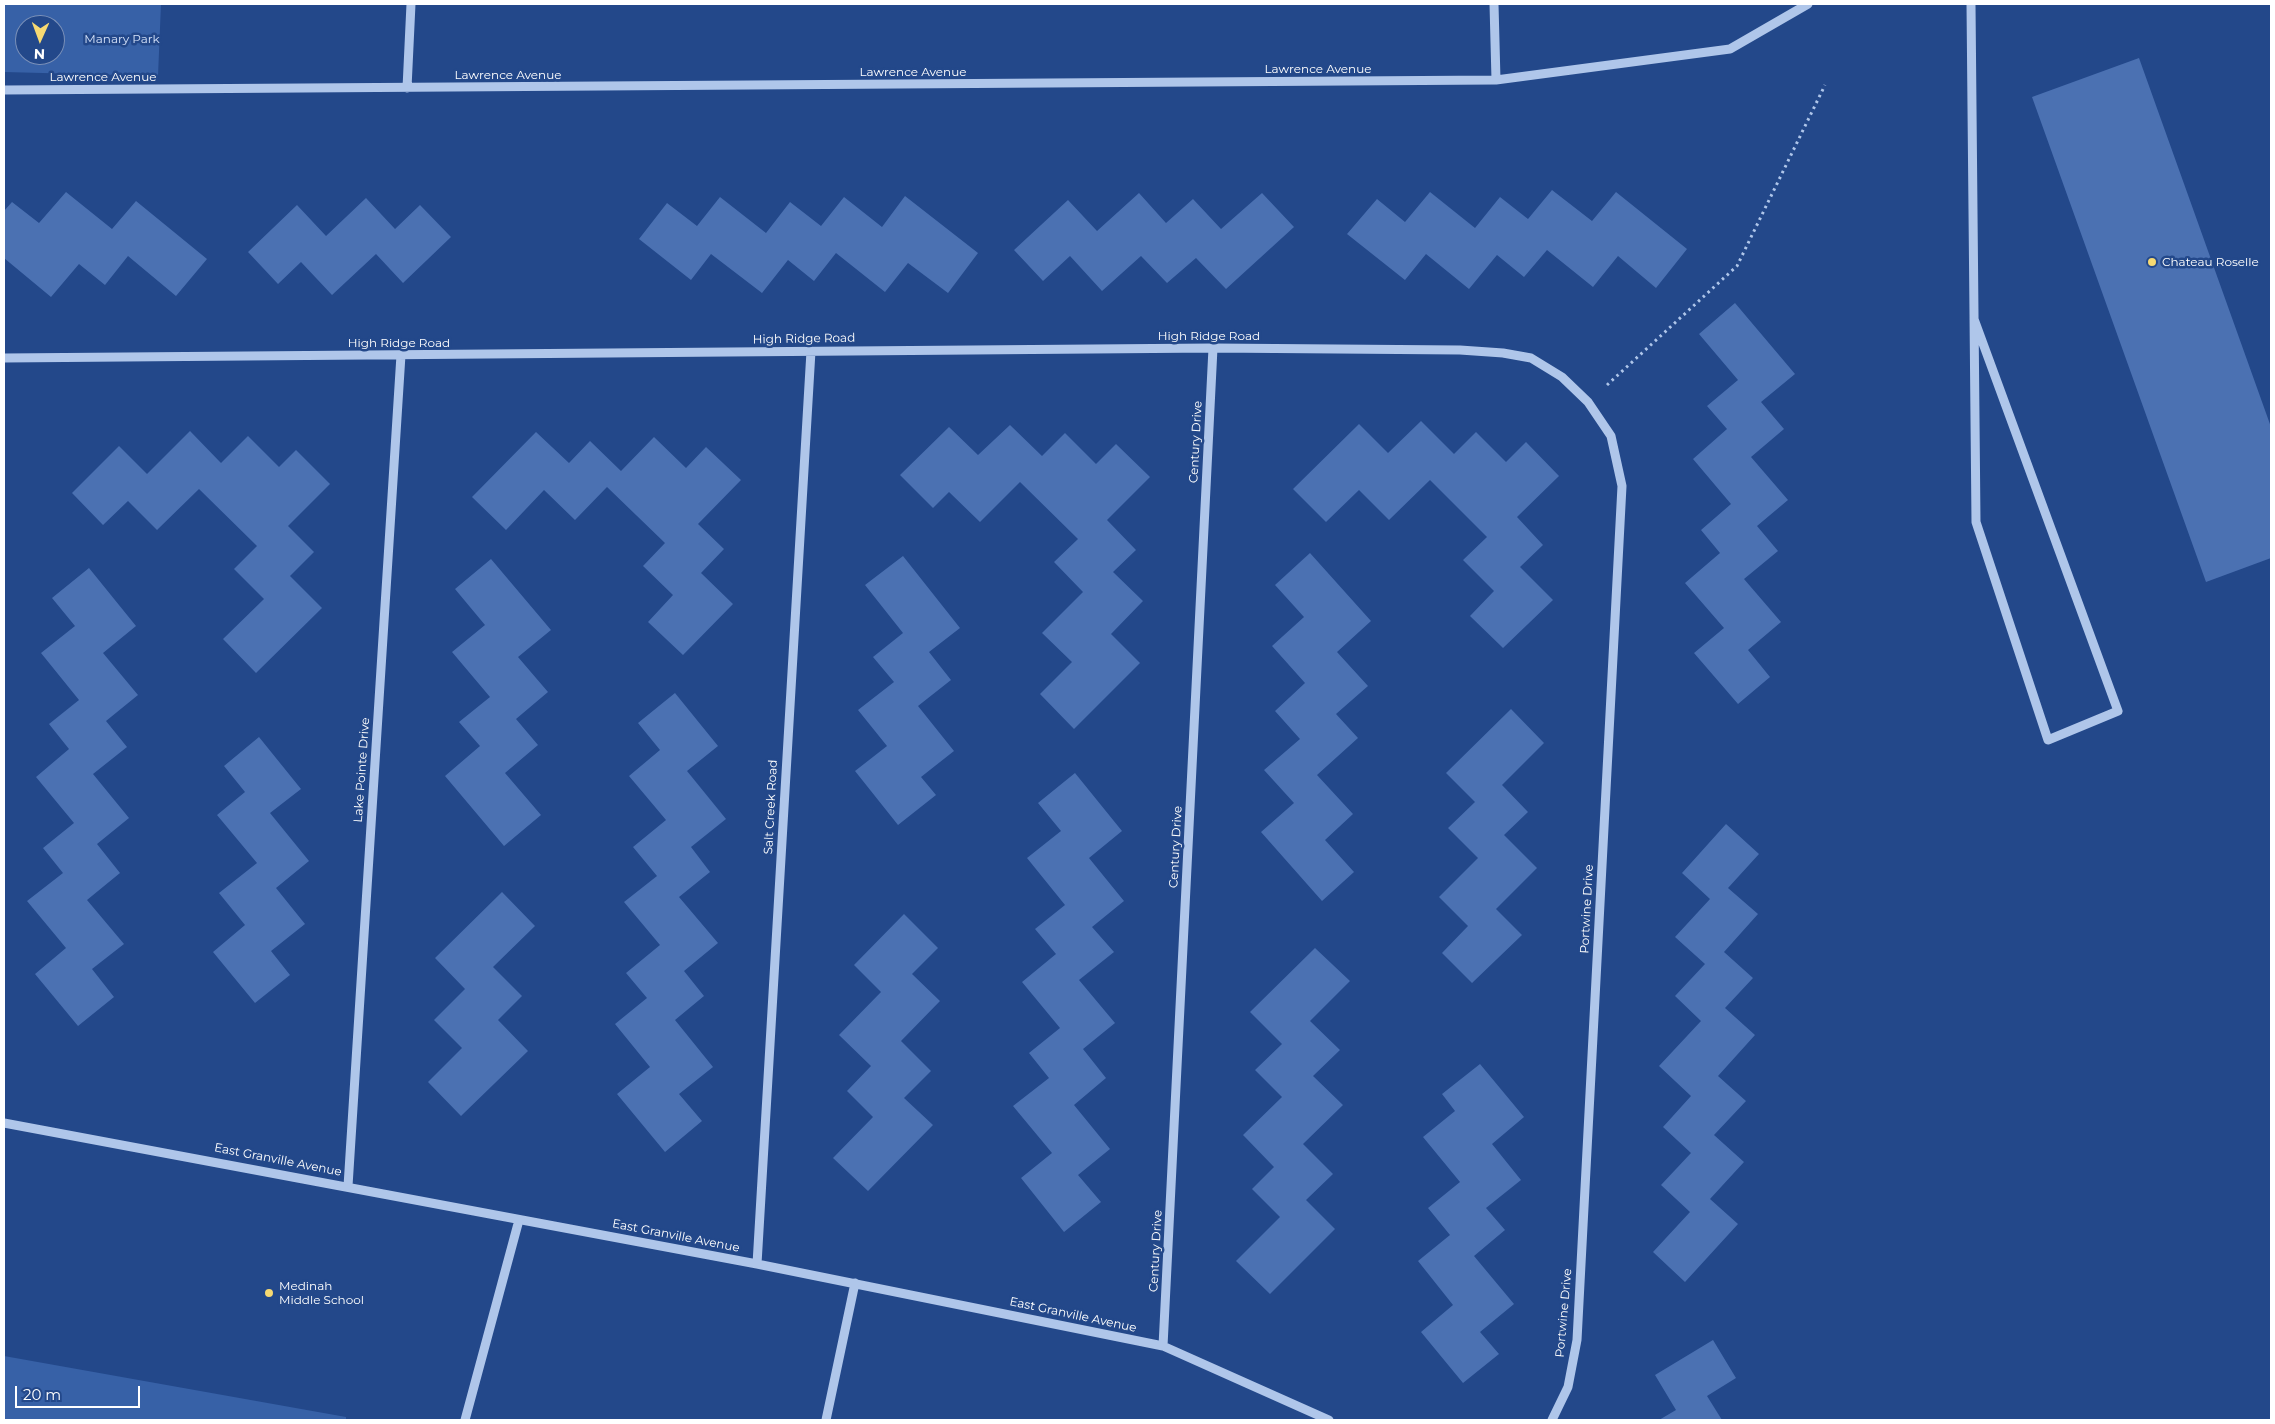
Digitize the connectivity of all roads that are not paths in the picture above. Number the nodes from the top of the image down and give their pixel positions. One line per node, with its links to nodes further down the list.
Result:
1 (411, 4): 6 (street)
2 (1494, 4): 5 (street)
3 (1808, 4): 5 (street, Lawrence Avenue)
4 (1971, 4): 8 (street)
5 (1496, 80): 6 (street, Lawrence Avenue)
6 (407, 88): 7 (street, Lawrence Avenue)
7 (4, 90)
8 (1974, 320): 8 (street)
9 (1213, 348): 10 (street, High Ridge Road); 13 (street, High Ridge Road); 19 (street, Century Drive)
10 (811, 351): 11 (street, High Ridge Road); 17 (street, Salt Creek Road)
11 (401, 356): 12 (street, High Ridge Road); 15 (street, Lake Pointe Drive)
12 (4, 358)
13 (1588, 402): 23 (street, Portwine Drive)
14 (4, 1123): 15 (street, East Granville Avenue)
15 (348, 1186): 16 (street, East Granville Avenue)
16 (518, 1220): 17 (street, East Granville Avenue); 20 (street)
17 (757, 1264): 18 (street, East Granville Avenue)
18 (855, 1283): 19 (street, East Granville Avenue); 21 (street)
19 (1164, 1346): 22 (street, East Granville Avenue)
20 (465, 1420)
21 (826, 1420)
22 (1329, 1420)
23 (1552, 1420)

